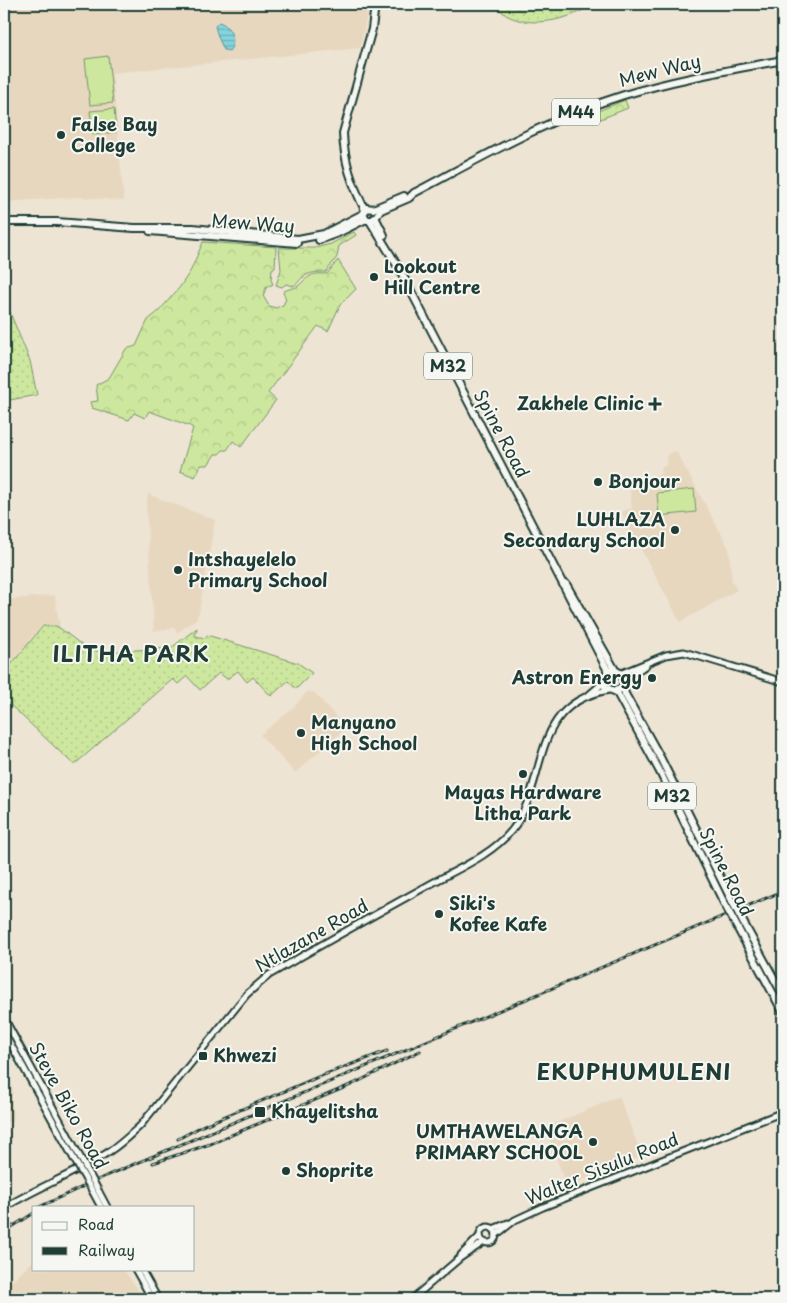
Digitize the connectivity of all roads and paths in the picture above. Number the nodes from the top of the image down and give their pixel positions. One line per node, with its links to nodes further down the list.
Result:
1 (375, 4): 3 (main road, Spine Road / M32)
2 (783, 60): 3 (main road, Mew Way / M44)
3 (370, 214): 8 (main road, Mew Way / M44); 10 (main road, Mew Way / M44); 12 (main road, Spine Road / M32)
4 (4, 222): 5 (main road, Mew Way / M44)
5 (66, 224): 6 (main road, Mew Way / M44); 7 (main road, Mew Way / M44)
6 (4, 227)
7 (134, 228): 8 (main road, Mew Way / M44); 9 (main road, Mew Way / M44)
8 (223, 230): 9 (main road); 10 (main road)
9 (182, 234): 10 (main road, Mew Way / M44)
10 (264, 241)
11 (650, 662): 12 (street); 14 (street); 15 (street)
12 (615, 671): 13 (main road); 15 (main road, Spine Road / M32)
13 (604, 682): 16 (main road, Spine Road / M32); 17 (street, Ntlazane Road)
14 (783, 682)
15 (624, 683): 16 (main road); 18 (main road, Spine Road / M32, bridge)
16 (612, 691): 17 (street, Ntlazane Road); 19 (main road, Spine Road / M32, bridge)
17 (588, 696): 27 (street, Ntlazane Road)
18 (783, 994)
19 (783, 1012)
20 (4, 1018): 23 (street, Steve Biko Road)
21 (4, 1032): 23 (street, Steve Biko Road)
22 (783, 1112): 28 (street, Walter Sisulu Road)
23 (77, 1158): 24 (street, Steve Biko Road, bridge)
24 (96, 1193): 25 (street, Steve Biko Road); 26 (street, Steve Biko Road)
25 (101, 1206)
26 (106, 1206)
27 (4, 1208)
28 (494, 1232): 29 (street); 30 (street)
29 (480, 1236): 30 (street); 31 (street)
30 (484, 1242): 31 (street)
31 (460, 1258): 36 (street)
32 (136, 1270): 34 (street)
33 (142, 1270): 35 (street)
34 (152, 1299)
35 (158, 1299)
36 (412, 1299)

